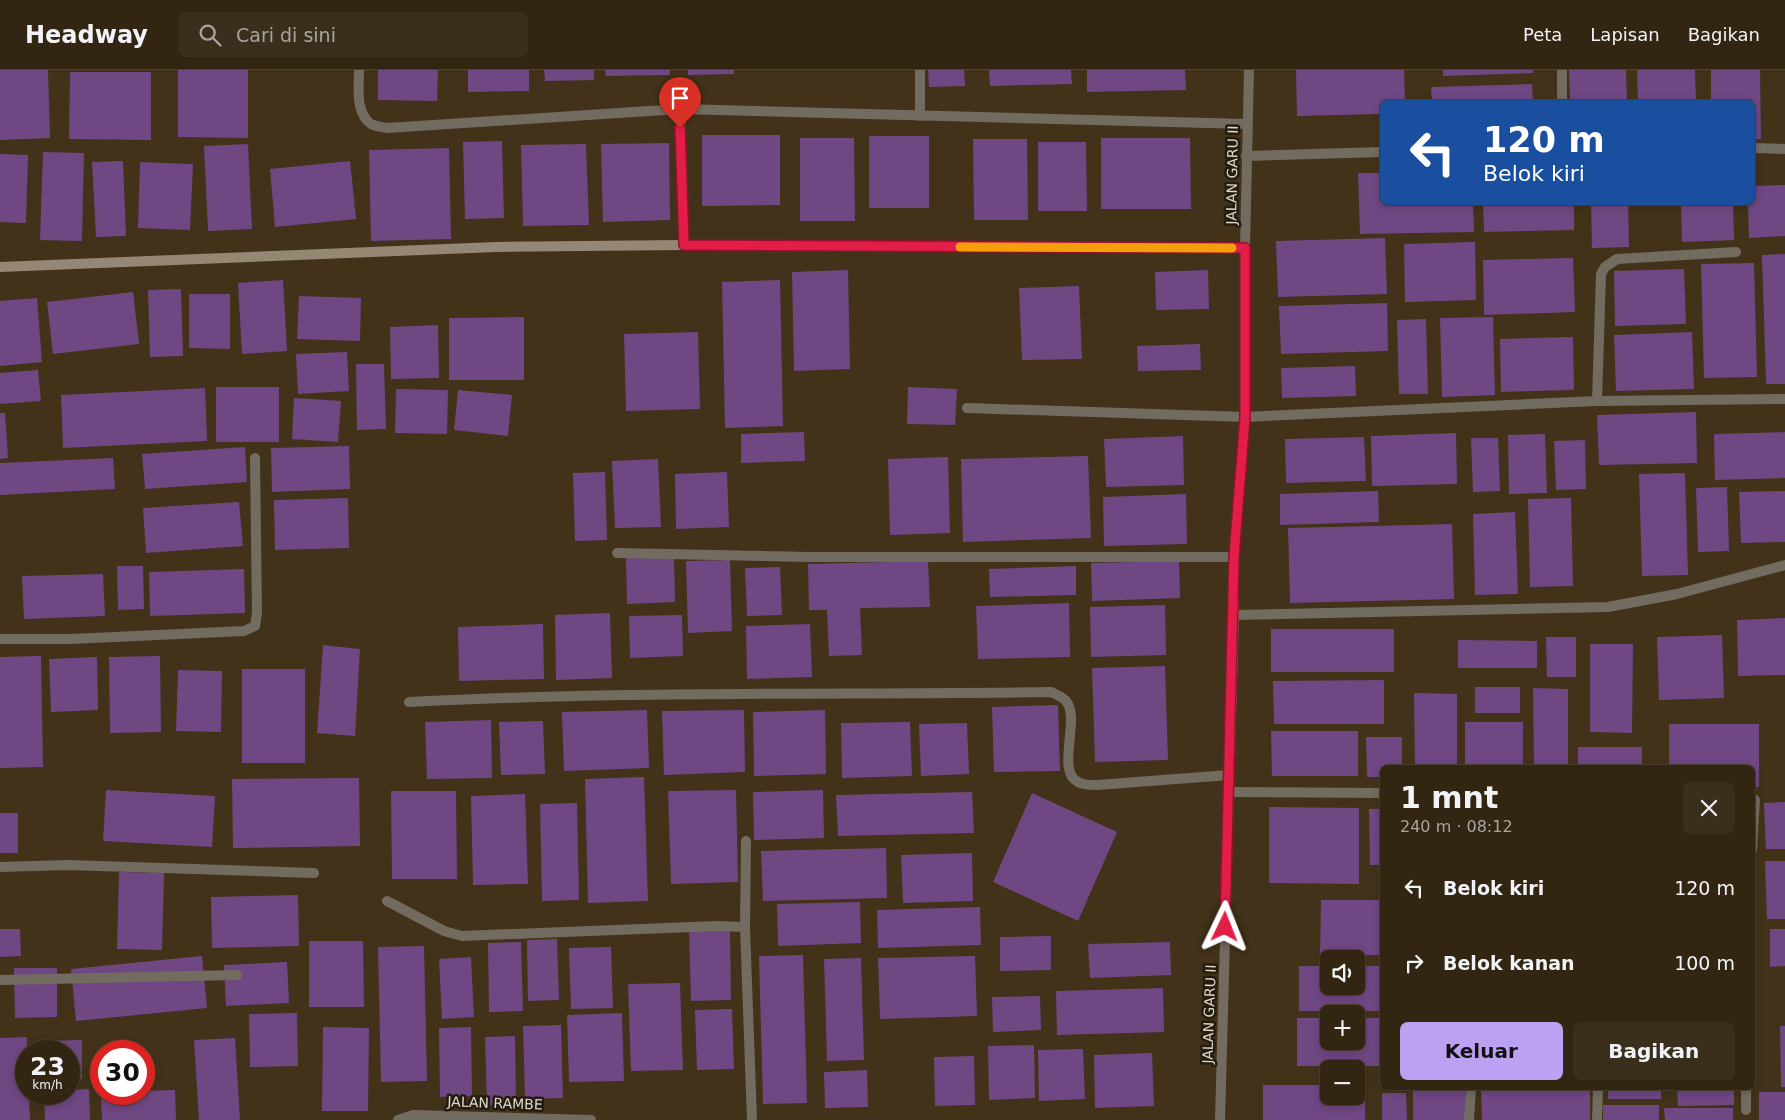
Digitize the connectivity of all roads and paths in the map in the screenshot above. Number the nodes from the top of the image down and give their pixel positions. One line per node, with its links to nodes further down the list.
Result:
1 (359, 70): 6 (street)
2 (920, 70): 7 (street)
3 (1249, 70): 8 (street, JALAN GARU II)
4 (1562, 70): 5 (street)
5 (1562, 100)
6 (680, 109): 7 (street); 13 (street)
7 (920, 116): 8 (street)
8 (1247, 124): 12 (street, JALAN GARU II)
9 (1755, 148): 10 (street)
10 (1785, 149)
11 (1380, 152): 12 (street)
12 (1246, 156): 14 (street, JALAN GARU II)
13 (684, 245): 14 (street); 16 (street)
14 (1245, 248): 20 (street, JALAN GARU II)
15 (1736, 252): 18 (street)
16 (0, 267)
17 (1785, 399): 18 (street)
18 (1597, 401): 20 (street)
19 (967, 408): 20 (street)
20 (1245, 417): 23 (street, JALAN GARU II)
21 (255, 458): 26 (street)
22 (617, 553): 23 (street)
23 (1234, 556): 25 (street, JALAN GARU II)
24 (1785, 565): 25 (street)
25 (1234, 615): 28 (street, JALAN GARU II)
26 (0, 639)
27 (410, 702): 28 (street)
28 (1229, 775): 29 (street, JALAN GARU II)
29 (1229, 792): 30 (street); 45 (street, JALAN GARU II)
30 (1380, 793)
31 (746, 841): 35 (street)
32 (0, 867): 33 (street)
33 (314, 873)
34 (387, 900): 35 (street)
35 (745, 927): 44 (street)
36 (237, 975): 37 (street)
37 (0, 980)
38 (1470, 1090): 46 (street)
39 (1598, 1090): 47 (street)
40 (1746, 1090): 41 (street)
41 (1746, 1110)
42 (398, 1120): 43 (street, JALAN RAMBE)
43 (591, 1120)
44 (752, 1120)
45 (1220, 1120)
46 (1469, 1120)
47 (1597, 1120)

